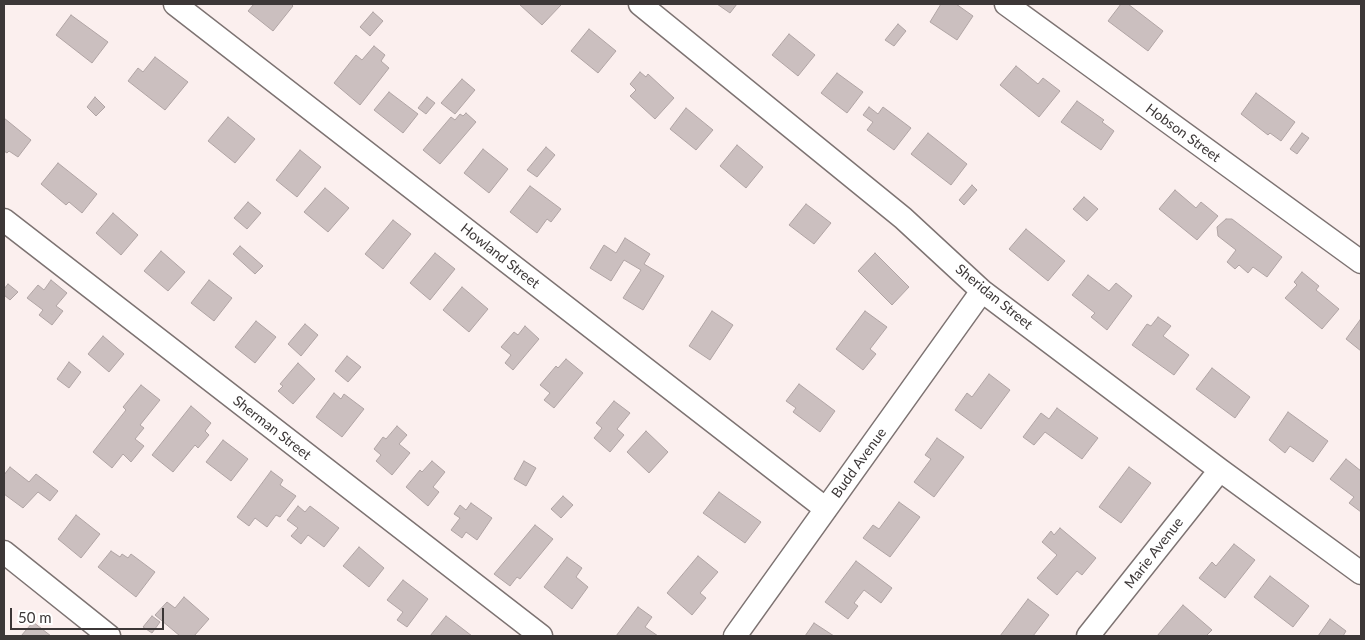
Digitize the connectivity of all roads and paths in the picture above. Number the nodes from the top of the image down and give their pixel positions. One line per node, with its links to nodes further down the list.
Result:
1 (175, 4): 8 (street, Howland Street)
2 (640, 4): 6 (street, Sheridan Street)
3 (1006, 4): 5 (street, Hobson Street)
4 (4, 220): 12 (street, Sherman Street)
5 (1361, 262)
6 (982, 291): 7 (street, Sheridan Street); 8 (street, Budd Avenue)
7 (1220, 470): 10 (street, Sheridan Street); 14 (street, Marie Avenue)
8 (826, 509): 13 (street, Budd Avenue)
9 (4, 552): 11 (street)
10 (1361, 573)
11 (109, 636)
12 (541, 636)
13 (735, 636)
14 (1088, 636)

